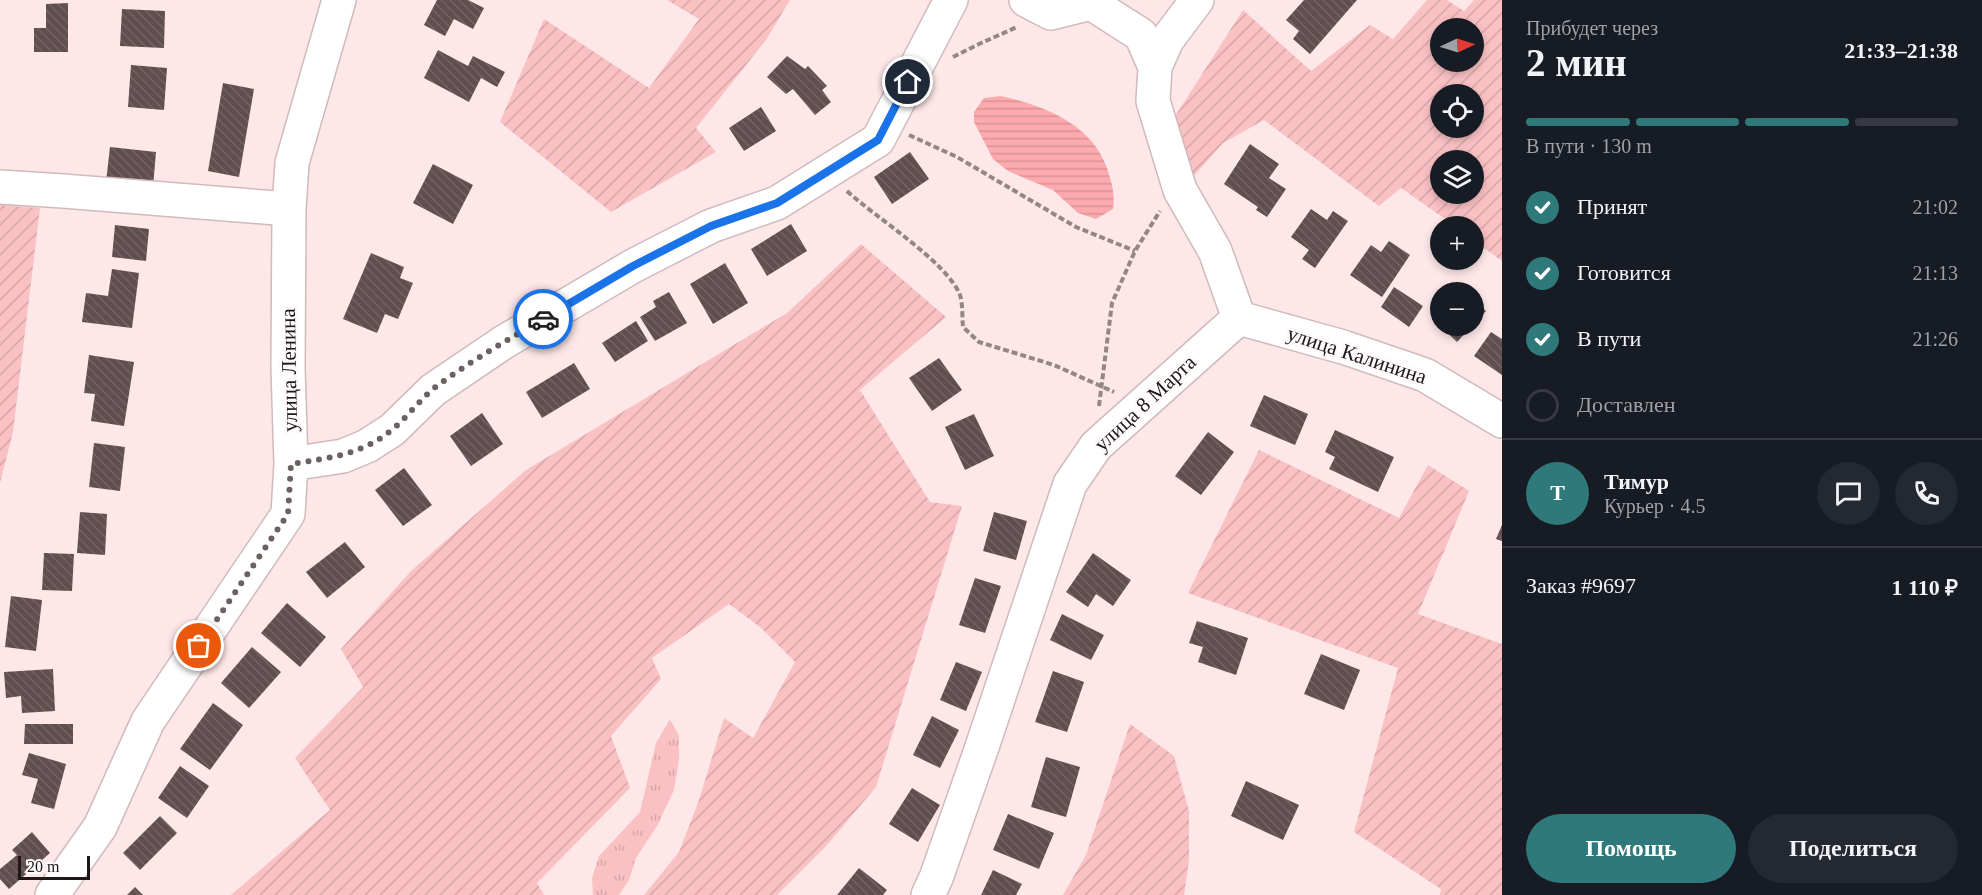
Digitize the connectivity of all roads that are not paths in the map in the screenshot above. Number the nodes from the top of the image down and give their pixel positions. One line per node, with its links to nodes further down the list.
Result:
1 (339, 0): 8 (street, улица Ленина)
2 (951, 0): 11 (street)
3 (1197, 0): 6 (street)
4 (1094, 2): 5 (street); 6 (street)
5 (1038, 7)
6 (1155, 67): 9 (street)
7 (0, 187): 8 (street)
8 (289, 209): 11 (street, улица Ленина)
9 (1239, 318): 10 (street, улица Калинина); 13 (street, улица 8 Марта)
10 (1502, 421)
11 (291, 464): 12 (street, улица Ленина)
12 (52, 895)
13 (927, 895)

